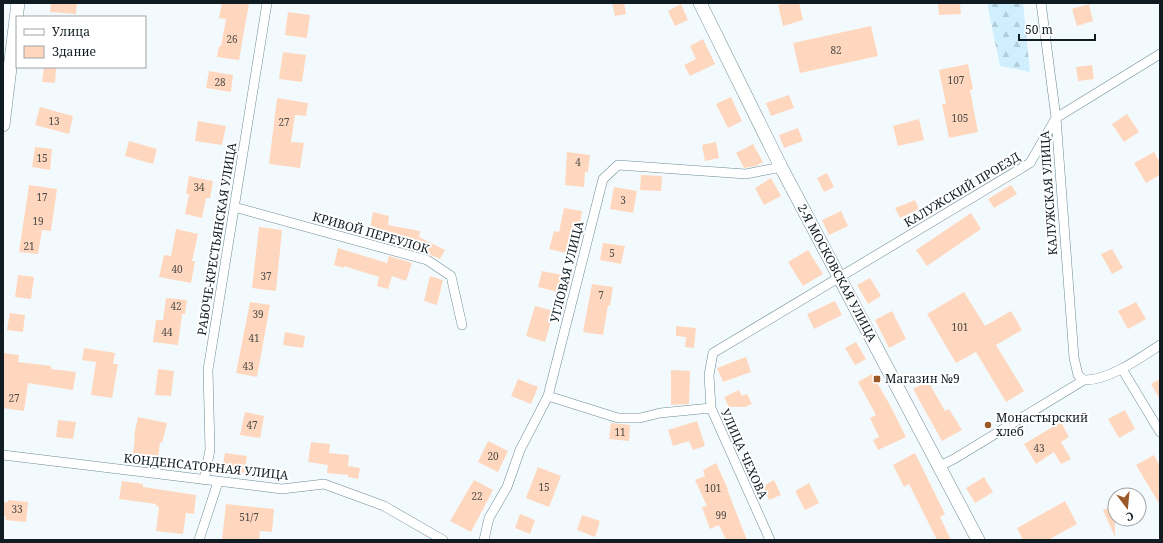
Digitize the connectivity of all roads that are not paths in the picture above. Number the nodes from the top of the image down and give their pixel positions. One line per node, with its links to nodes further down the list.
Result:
1 (18, 3): 5 (street)
2 (267, 3): 11 (street, РАБОЧЕ-КРЕСТЬЯНСКАЯ УЛИЦА)
3 (700, 3): 10 (street, 2-Я МОСКОВСКАЯ УЛИЦА)
4 (1041, 3): 8 (street, КАЛУЖСКАЯ УЛИЦА)
5 (16, 16)
6 (16, 19): 9 (street)
7 (1160, 54): 8 (street, КАЛУЖСКИЙ ПРОЕЗД)
8 (1056, 118): 12 (street, КАЛУЖСКИЙ ПРОЕЗД); 16 (street, КАЛУЖСКАЯ УЛИЦА)
9 (3, 125)
10 (781, 167): 12 (street, 2-Я МОСКОВСКАЯ УЛИЦА); 17 (street, УГЛОВАЯ УЛИЦА)
11 (234, 207): 13 (street, КРИВОЙ ПЕРЕУЛОК); 22 (street, РАБОЧЕ-КРЕСТЬЯНСКАЯ УЛИЦА)
12 (839, 278): 18 (street, УЛИЦА ЧЕХОВА); 21 (street, 2-Я МОСКОВСКАЯ УЛИЦА)
13 (462, 324)
14 (1160, 345): 15 (street)
15 (1122, 369): 16 (street); 19 (street)
16 (1084, 380): 21 (street)
17 (548, 396): 18 (street); 26 (street, УГЛОВАЯ УЛИЦА)
18 (711, 408): 27 (street, УЛИЦА ЧЕХОВА)
19 (1160, 432)
20 (3, 456): 22 (street, КОНДЕНСАТОРНАЯ УЛИЦА)
21 (940, 466): 28 (street, 2-Я МОСКОВСКАЯ УЛИЦА)
22 (204, 480): 23 (street, КОНДЕНСАТОРНАЯ УЛИЦА)
23 (218, 482): 24 (street); 25 (street, КОНДЕНСАТОРНАЯ УЛИЦА)
24 (199, 540)
25 (443, 540)
26 (484, 540)
27 (770, 540)
28 (978, 540)

